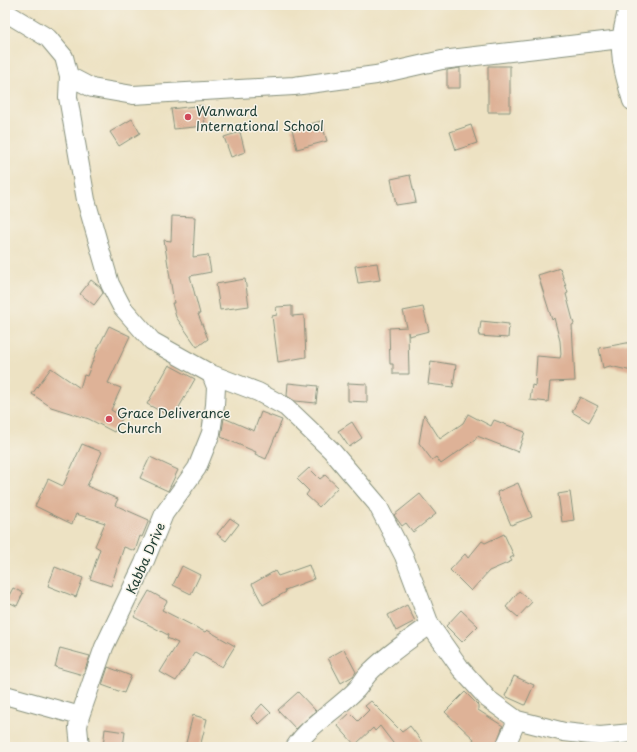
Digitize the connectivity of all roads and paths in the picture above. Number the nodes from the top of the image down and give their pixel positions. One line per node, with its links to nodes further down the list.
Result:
1 (629, 5): 3 (street)
2 (5, 12): 4 (street)
3 (621, 39): 4 (street); 5 (street)
4 (69, 76): 6 (street)
5 (632, 101)
6 (211, 374): 7 (street); 9 (street, Kabba Drive)
7 (430, 625): 10 (street); 13 (street)
8 (5, 695): 9 (street)
9 (80, 716): 12 (street, Kabba Drive)
10 (517, 720): 11 (street); 14 (street)
11 (632, 733)
12 (80, 747)
13 (294, 747)
14 (505, 747)

